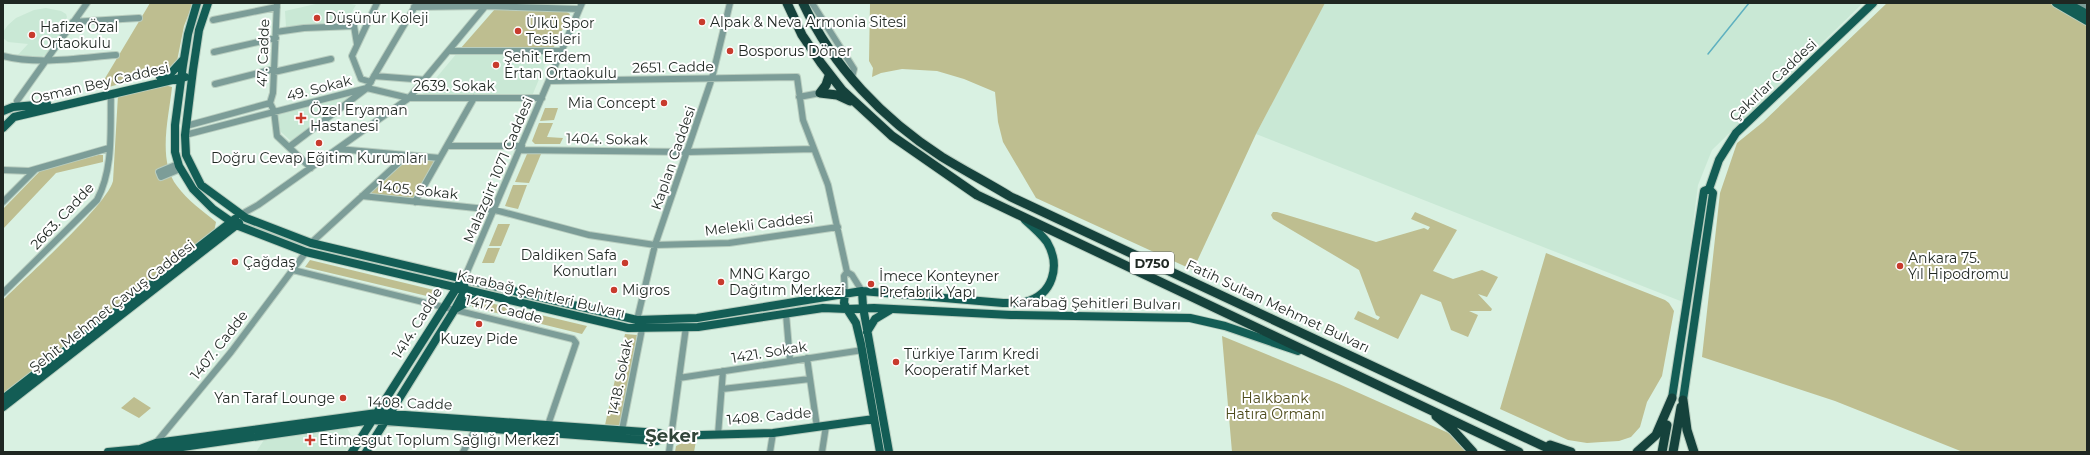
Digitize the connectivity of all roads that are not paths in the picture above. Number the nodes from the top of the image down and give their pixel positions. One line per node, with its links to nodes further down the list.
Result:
1 (87, 3): 23 (street)
2 (197, 3): 33 (main road, Karabağ Şehitleri Bulvarı)
3 (208, 3): 38 (main road, Karabağ Şehitleri Bulvarı)
4 (377, 3): 26 (street)
5 (582, 3): 18 (street, Malazgirt 1071 Caddesi)
6 (730, 3): 44 (street, Kaplan Caddesi)
7 (787, 3): 42 (highway, Fatih Sultan Mehmet Bulvarı / D750)
8 (803, 3): 39 (highway, Fatih Sultan Mehmet Bulvarı / D750)
9 (812, 3): 39 (street)
10 (1873, 3): 79 (main road, Çakırlar Caddesi)
11 (2056, 3): 22 (main road)
12 (2067, 3): 19 (main road)
13 (2080, 3): 17 (street)
14 (277, 5): 21 (street); 24 (street, 47. Cadde)
15 (416, 5): 16 (street); 41 (street)
16 (488, 5): 18 (street); 27 (street)
17 (2087, 8)
18 (579, 9): 28 (street, Malazgirt 1071 Caddesi)
19 (2087, 14)
20 (139, 18): 23 (street)
21 (213, 20)
22 (2087, 21)
23 (74, 22): 35 (street)
24 (276, 32): 25 (street, 47. Cadde); 26 (street)
25 (276, 38): 29 (street); 37 (street, 47. Cadde)
26 (357, 44): 47 (street)
27 (450, 50): 28 (street); 45 (street)
28 (561, 51): 46 (street, Malazgirt 1071 Caddesi)
29 (214, 52)
30 (116, 55): 35 (street)
31 (3, 56): 32 (street)
32 (10, 58): 35 (street); 36 (street)
33 (184, 58): 40 (main road, Karabağ Şehitleri Bulvarı); 43 (main road, Osman Bey Caddesi)
34 (331, 59): 37 (street)
35 (46, 60): 58 (street)
36 (3, 62)
37 (274, 70): 48 (street); 57 (street, 47. Cadde)
38 (192, 72): 40 (main road, Osman Bey Caddesi); 63 (main road, Karabağ Şehitleri Bulvarı)
39 (853, 73): 136 (highway, Fatih Sultan Mehmet Bulvarı / D750)
40 (181, 75): 43 (main road, Osman Bey Caddesi); 51 (main road, Osman Bey Caddesi); 65 (main road, Karabağ Şehitleri Bulvarı)
41 (374, 76): 45 (street); 47 (street)
42 (829, 76): 50 (highway); 56 (highway, Fatih Sultan Mehmet Bulvarı / D750)
43 (160, 77): 58 (main road, Osman Bey Caddesi)
44 (712, 78): 46 (street, 2651. Cadde); 52 (street, 2651. Cadde); 73 (street, Kaplan Caddesi)
45 (426, 80): 53 (street)
46 (549, 81): 55 (street, Malazgirt 1071 Caddesi)
47 (371, 82): 49 (street)
48 (215, 84)
49 (367, 88): 53 (street, 2639. Sokak); 60 (street, 49. Sokak); 68 (street)
50 (820, 93): 52 (street); 56 (highway)
51 (111, 94): 61 (main road, Osman Bey Caddesi); 69 (street, 2663. Cadde)
52 (799, 97): 72 (street)
53 (409, 98): 54 (street, 2639. Sokak); 71 (street)
54 (474, 98): 55 (street, 2639. Sokak); 67 (street)
55 (542, 98): 70 (street, Malazgirt 1071 Caddesi)
56 (852, 101): 85 (highway, Fatih Sultan Mehmet Bulvarı / D750)
57 (270, 103): 60 (street); 63 (street, 49. Sokak)
58 (18, 104): 59 (main road, Osman Bey Caddesi); 61 (main road)
59 (4, 110)
60 (274, 111): 66 (street, 49. Sokak); 68 (street)
61 (14, 117): 62 (main road, Osman Bey Caddesi); 64 (main road)
62 (3, 120)
63 (186, 126): 65 (main road); 66 (main road, Karabağ Şehitleri Bulvarı)
64 (3, 128)
65 (175, 129): 86 (main road, Karabağ Şehitleri Bulvarı)
66 (185, 134): 84 (main road, Karabağ Şehitleri Bulvarı)
67 (447, 146): 70 (street, 1404. Sokak); 75 (street)
68 (289, 147): 77 (street)
69 (109, 148): 76 (street); 95 (street, 2663. Cadde)
70 (521, 148): 73 (street, 1404. Sokak); 83 (street, Malazgirt 1071 Caddesi)
71 (338, 149): 74 (street); 77 (street)
72 (814, 149): 73 (street, 1404. Sokak); 87 (street)
73 (687, 152): 89 (street, Kaplan Caddesi)
74 (407, 155): 75 (street); 80 (street)
75 (440, 158): 82 (street)
76 (36, 168): 78 (street); 81 (street)
77 (311, 168): 84 (street)
78 (3, 170)
79 (1709, 189): 114 (main road, Çakırlar Caddesi); 116 (main road, Çakırlar Caddesi)
80 (362, 196): 82 (street, 1405. Sokak); 88 (street)
81 (3, 202)
82 (415, 202): 83 (street, 1405. Sokak)
83 (495, 210): 89 (street, Melekli Caddesi); 93 (street, Malazgirt 1071 Caddesi)
84 (243, 216): 86 (main road); 88 (main road, Karabağ Şehitleri Bulvarı)
85 (1024, 219): 97 (main road, Karabağ Şehitleri Bulvarı); 113 (highway, Fatih Sultan Mehmet Bulvarı / D750)
86 (234, 224): 90 (main road, Karabağ Şehitleri Bulvarı); 122 (main road, Şehit Mehmet Çavuş Caddesi); 124 (main road, Şehit Mehmet Çavuş Caddesi)
87 (838, 227): 89 (street, Melekli Caddesi); 92 (street)
88 (311, 243): 93 (main road, Karabağ Şehitleri Bulvarı)
89 (655, 245): 107 (street, Kaplan Caddesi)
90 (306, 252): 91 (street, 1407. Cadde); 96 (main road, Karabağ Şehitleri Bulvarı)
91 (293, 270): 101 (street, 1417. Cadde); 137 (street, 1407. Cadde)
92 (847, 272): 97 (street); 99 (street)
93 (464, 279): 96 (main road, 1414. Cadde); 107 (main road, Karabağ Şehitleri Bulvarı)
94 (3, 284): 95 (street)
95 (12, 285): 98 (street, 2663. Cadde)
96 (460, 289): 100 (main road, Karabağ Şehitleri Bulvarı); 101 (main road, 1414. Cadde); 104 (main road, 1414. Cadde)
97 (862, 291): 99 (main road, Karabağ Şehitleri Bulvarı); 102 (main road)
98 (3, 293)
99 (845, 293): 105 (main road); 107 (main road, Karabağ Şehitleri Bulvarı)
100 (482, 294): 104 (main road); 109 (main road, Karabağ Şehitleri Bulvarı)
101 (444, 306): 104 (street, 1417. Cadde); 126 (main road, 1414. Cadde)
102 (863, 307): 103 (main road, Karabağ Şehitleri Bulvarı); 105 (main road, Karabağ Şehitleri Bulvarı); 110 (main road)
103 (897, 308): 110 (main road); 113 (main road, Karabağ Şehitleri Bulvarı)
104 (455, 309): 127 (main road, 1414. Cadde); 129 (street, 1417. Cadde)
105 (847, 309): 106 (main road, Karabağ Şehitleri Bulvarı); 111 (main road)
106 (786, 314): 108 (main road, Karabağ Şehitleri Bulvarı); 115 (street)
107 (637, 320)
108 (686, 327): 109 (main road, Karabağ Şehitleri Bulvarı); 118 (street)
109 (642, 329): 132 (street, 1418. Sokak)
110 (867, 332): 147 (main road)
111 (862, 350): 112 (street, 1421. Sokak); 128 (main road)
112 (807, 358): 115 (street, 1421. Sokak); 119 (street)
113 (1320, 358): 125 (highway, Fatih Sultan Mehmet Bulvarı / D750)
114 (1678, 359): 116 (main road); 121 (main road, Çakırlar Caddesi)
115 (790, 361): 117 (street, 1421. Sokak)
116 (1688, 363): 123 (main road, Çakırlar Caddesi)
117 (723, 371): 118 (street, 1421. Sokak); 120 (street)
118 (679, 378): 135 (street)
119 (810, 379): 120 (street); 130 (street)
120 (722, 389): 134 (street)
121 (1672, 398): 152 (highway); 153 (highway)
122 (3, 399)
123 (1683, 400): 154 (highway); 155 (highway)
124 (3, 407)
125 (1425, 408): 148 (highway); 149 (highway, Fatih Sultan Mehmet Bulvarı / D750)
126 (374, 417): 127 (main road, 1408. Cadde); 137 (main road, 1408. Cadde); 139 (main road, 1408. Cadde); 140 (main road, 1414. Cadde)
127 (387, 417): 129 (main road, 1408. Cadde); 131 (main road, 1408. Cadde); 141 (main road, 1414. Cadde)
128 (874, 419): 130 (main road, 1408. Cadde); 146 (main road)
129 (548, 425): 132 (main road, 1408. Cadde)
130 (821, 426): 133 (main road, 1408. Cadde); 145 (street)
131 (476, 428): 135 (main road, 1408. Cadde); 142 (street)
132 (622, 430): 135 (main road, 1408. Cadde)
133 (773, 433): 134 (main road, 1408. Cadde); 144 (street)
134 (718, 435): 135 (main road, 1408. Cadde)
135 (668, 436): 143 (street)
136 (1526, 438): 150 (highway, Fatih Sultan Mehmet Bulvarı / D750); 151 (highway)
137 (156, 443): 138 (main road, 1408. Cadde); 139 (street, 1407. Cadde)
138 (108, 452)
139 (149, 452)
140 (352, 452)
141 (366, 452)
142 (462, 452)
143 (669, 452)
144 (770, 452)
145 (822, 452)
146 (880, 452)
147 (889, 452)
148 (1473, 452)
149 (1519, 452)
150 (1556, 452)
151 (1571, 452)
152 (1637, 452)
153 (1662, 452)
154 (1673, 452)
155 (1694, 452)

